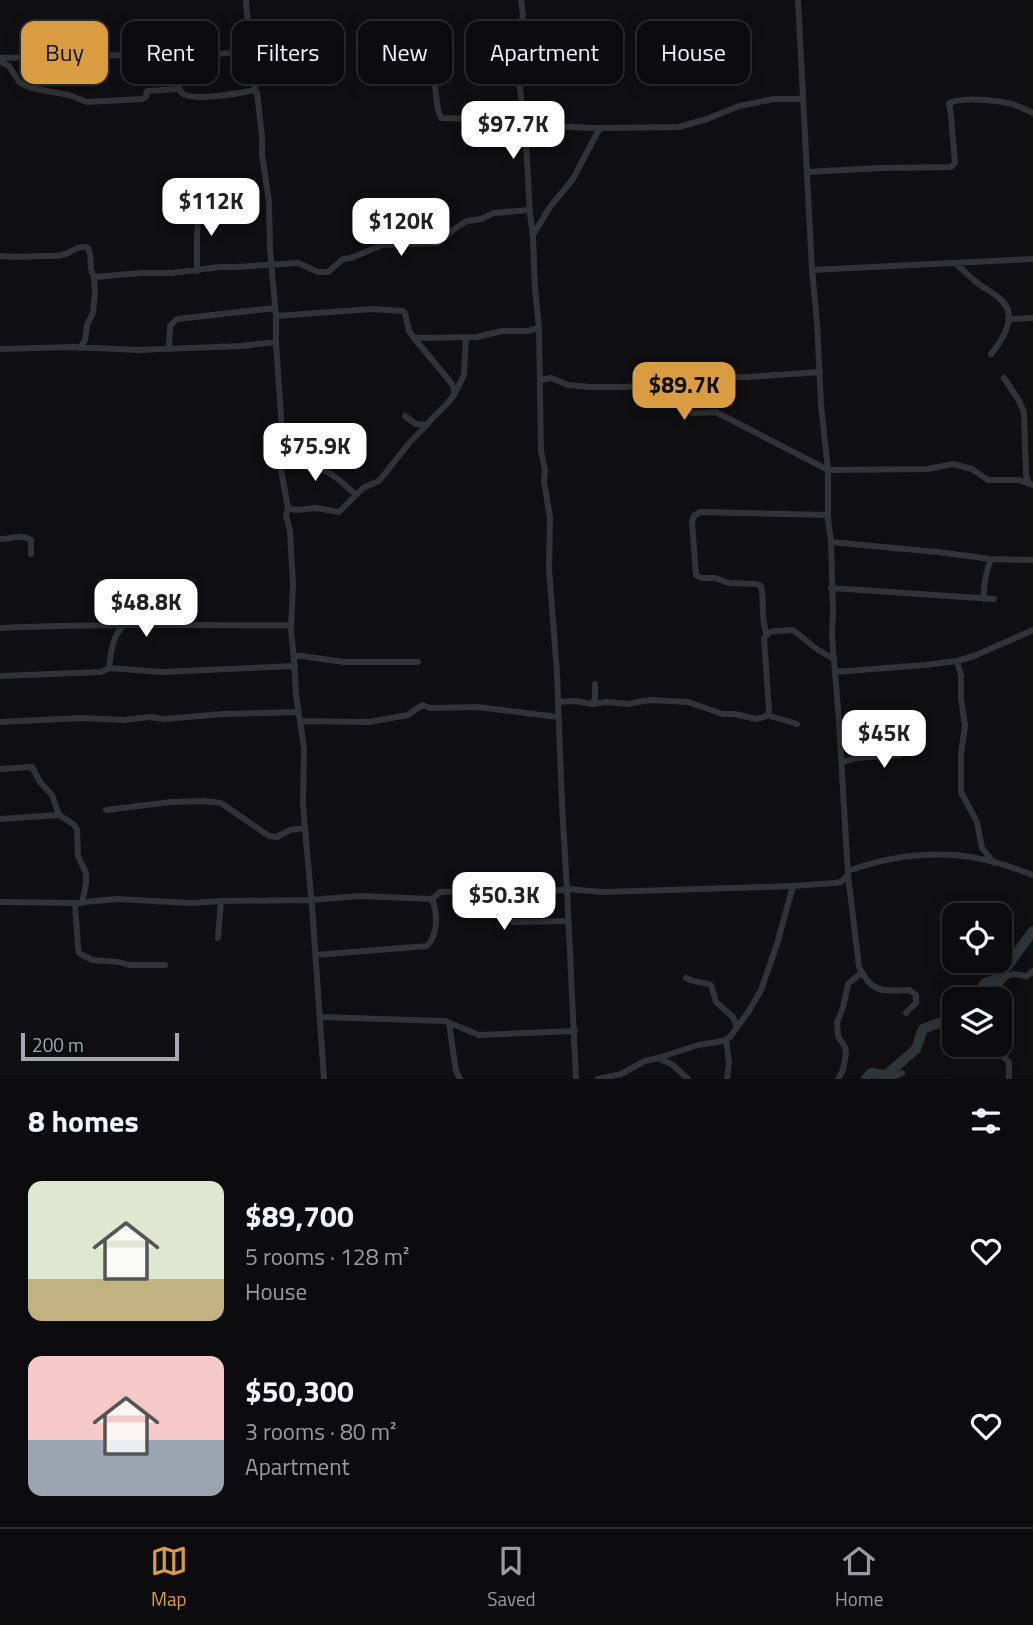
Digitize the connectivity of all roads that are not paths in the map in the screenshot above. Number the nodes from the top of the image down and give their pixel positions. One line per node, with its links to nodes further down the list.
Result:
1 (246, 0): 4 (street)
2 (522, 0): 14 (street)
3 (798, 0): 12 (street)
4 (248, 21)
5 (122, 55): 6 (street)
6 (0, 60): 10 (street)
7 (179, 84): 10 (street)
8 (254, 84): 11 (street)
9 (435, 84): 14 (street)
10 (179, 89): 11 (street)
11 (255, 90): 24 (street)
12 (803, 99): 15 (street); 17 (street)
13 (1033, 113): 17 (street)
14 (524, 118): 16 (street)
15 (601, 128): 16 (street); 20 (street)
16 (526, 133): 19 (street)
17 (807, 172): 25 (street)
18 (200, 203): 26 (street)
19 (529, 210): 20 (street); 24 (street)
20 (533, 236): 32 (street)
21 (0, 256): 27 (street)
22 (1033, 259): 23 (street)
23 (955, 263): 25 (street); 31 (street)
24 (271, 265): 26 (street); 28 (street)
25 (812, 270): 40 (street)
26 (197, 271): 27 (street)
27 (94, 277): 36 (street)
28 (275, 308): 29 (street); 37 (street)
29 (276, 316): 34 (street); 35 (street)
30 (1033, 318): 31 (street)
31 (1010, 319): 39 (street)
32 (538, 328): 33 (street); 42 (street)
33 (466, 337): 34 (street); 44 (street)
34 (414, 338): 44 (street)
35 (276, 342): 37 (street); 47 (street)
36 (80, 348): 37 (street); 38 (street)
37 (169, 348)
38 (0, 349)
39 (990, 354)
40 (820, 372): 43 (street); 48 (street)
41 (1004, 378): 49 (street)
42 (540, 380): 43 (street); 76 (street)
43 (672, 390): 48 (street)
44 (455, 393): 46 (street)
45 (405, 416): 46 (street)
46 (426, 425): 50 (street)
47 (281, 461): 50 (street); 51 (street)
48 (828, 470): 49 (street); 52 (street)
49 (1031, 484)
50 (356, 495): 51 (street)
51 (288, 508): 62 (street)
52 (828, 515): 54 (street); 66 (street)
53 (0, 540): 55 (street)
54 (831, 542): 56 (street); 59 (street)
55 (30, 554)
56 (991, 559): 57 (street); 60 (street)
57 (1033, 560)
58 (111, 584): 63 (street)
59 (831, 588): 60 (street); 68 (street)
60 (984, 599): 61 (street)
61 (994, 599)
62 (291, 625): 63 (street); 67 (street)
63 (123, 626): 64 (street); 72 (street)
64 (0, 628)
65 (1033, 630): 69 (street)
66 (767, 635): 68 (street); 79 (street)
67 (294, 656): 70 (street); 71 (street)
68 (834, 659): 73 (street)
69 (957, 661): 73 (street); 91 (street)
70 (418, 662)
71 (295, 666): 72 (street); 78 (street)
72 (109, 667): 74 (street)
73 (835, 672): 85 (street)
74 (0, 676)
75 (595, 684): 77 (street)
76 (558, 702): 77 (street); 80 (street)
77 (592, 704): 79 (street)
78 (299, 712): 81 (street); 82 (street)
79 (767, 715): 83 (street)
80 (558, 717): 81 (street); 95 (street)
81 (300, 721): 90 (street)
82 (0, 722)
83 (797, 724)
84 (904, 750): 85 (street)
85 (842, 762): 92 (street)
86 (0, 769): 88 (street)
87 (106, 810): 90 (street)
88 (59, 815): 89 (street); 101 (street)
89 (0, 818)
90 (305, 828): 98 (street)
91 (994, 863): 92 (street); 93 (street)
92 (848, 873): 94 (street); 107 (street)
93 (1033, 875)
94 (793, 886): 95 (street); 113 (street)
95 (567, 889): 96 (street); 102 (street)
96 (464, 891): 97 (street); 102 (street)
97 (432, 898): 98 (street); 104 (street)
98 (311, 900): 99 (street); 104 (street)
99 (221, 901): 101 (street); 103 (street)
100 (0, 902): 101 (street)
101 (78, 903): 105 (street)
102 (568, 921): 114 (street)
103 (218, 938)
104 (316, 954): 111 (street)
105 (165, 965)
106 (1033, 971): 109 (street)
107 (861, 973): 110 (street); 126 (street)
108 (686, 978): 113 (street)
109 (996, 987)
110 (906, 1013)
111 (320, 1017): 112 (street); 120 (street)
112 (449, 1023): 114 (street); 121 (street)
113 (737, 1028): 115 (street)
114 (575, 1031): 122 (street)
115 (726, 1040): 117 (street); 125 (street)
116 (1004, 1057): 128 (street)
117 (658, 1058): 119 (street); 124 (street)
118 (902, 1073): 127 (street)
119 (614, 1077): 123 (street)
120 (324, 1079)
121 (460, 1079)
122 (576, 1079)
123 (598, 1079)
124 (688, 1079)
125 (727, 1079)
126 (838, 1079)
127 (888, 1079)
128 (1009, 1079)

